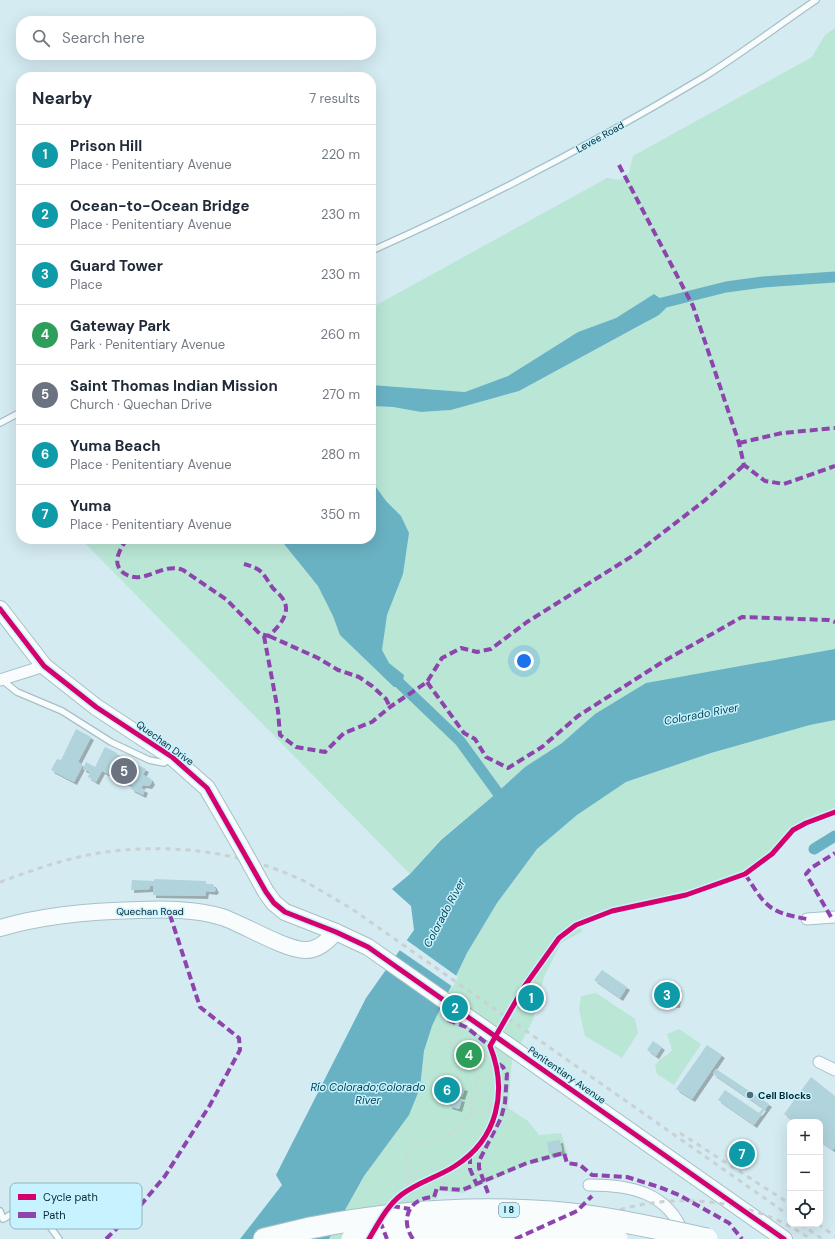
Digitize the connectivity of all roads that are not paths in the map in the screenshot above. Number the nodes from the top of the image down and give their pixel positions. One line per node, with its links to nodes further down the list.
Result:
1 (816, 0): 2 (lane, Levee Road)
2 (376, 249)
3 (16, 414): 4 (lane)
4 (0, 422)
5 (0, 609): 6 (street, Quechan Drive)
6 (44, 666): 7 (street); 8 (street, Quechan Drive)
7 (1, 680): 8 (lane)
8 (172, 756): 12 (street, Quechan Drive, bridge)
9 (835, 917): 10 (street)
10 (807, 919)
11 (0, 928): 12 (street, Quechan Road)
12 (336, 932): 25 (street, Penitentiary Avenue)
13 (819, 1062): 14 (street)
14 (835, 1070)
15 (589, 1184): 23 (street)
16 (0, 1211): 17 (lane)
17 (10, 1216)
18 (52, 1229): 20 (lane)
19 (267, 1238): 24 (highway, I 8, bridge)
20 (59, 1239)
21 (352, 1239): 22 (highway, I 8, bridge)
22 (617, 1239)
23 (685, 1239)
24 (707, 1239)
25 (784, 1239)

